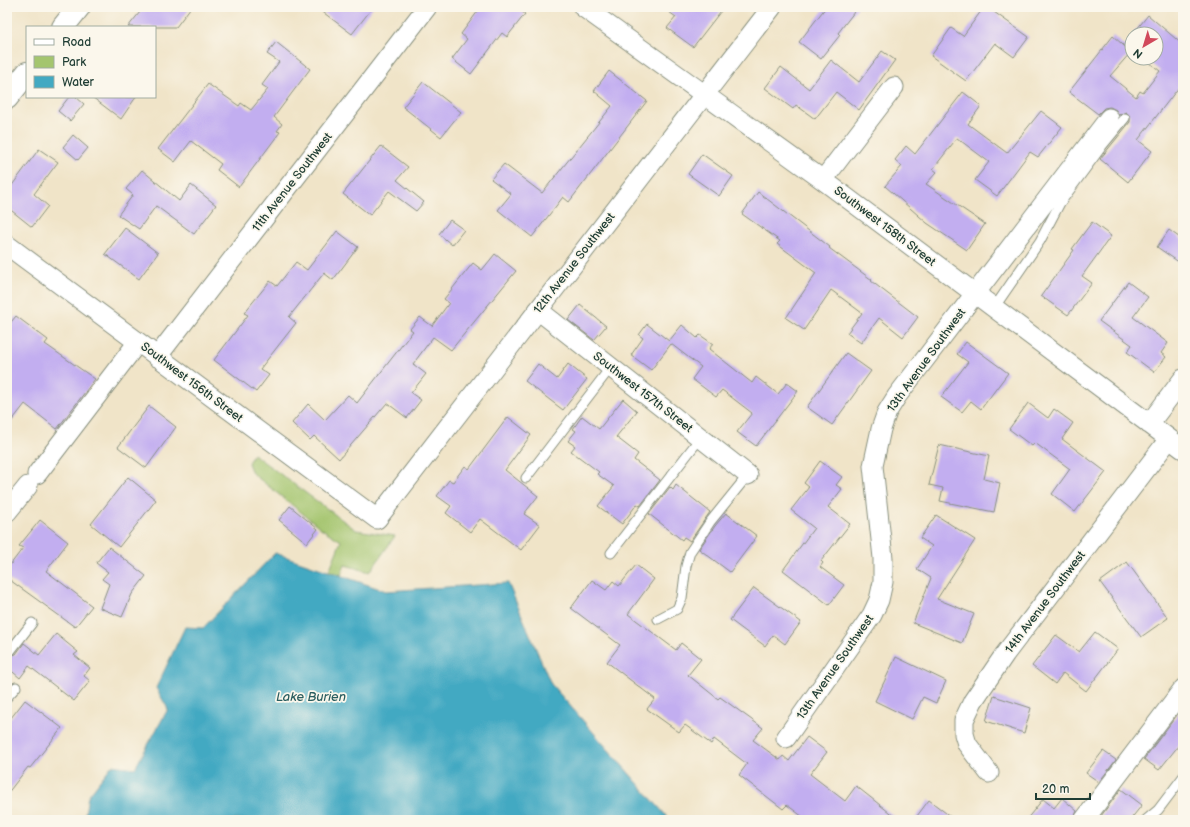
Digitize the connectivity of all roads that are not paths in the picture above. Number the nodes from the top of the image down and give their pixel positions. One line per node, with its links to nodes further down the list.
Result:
1 (79, 7): 5 (street)
2 (427, 7): 17 (street, 11th Avenue Southwest)
3 (772, 7): 8 (street, 12th Avenue Southwest)
4 (591, 9): 8 (street, Southwest 158th Street)
5 (64, 26)
6 (26, 74): 9 (street)
7 (894, 87): 11 (street)
8 (705, 95): 11 (street, Southwest 158th Street); 15 (street, 12th Avenue Southwest)
9 (7, 98)
10 (1117, 118): 13 (street, 13th Avenue Southwest); 14 (lane)
11 (823, 180): 13 (street, Southwest 158th Street)
12 (7, 245): 16 (street, Southwest 156th Street)
13 (975, 293): 14 (street, Southwest 158th Street); 34 (street, 13th Avenue Southwest)
14 (994, 308): 20 (street, Southwest 158th Street)
15 (538, 310): 18 (street, Southwest 157th Street); 26 (street, 12th Avenue Southwest)
16 (138, 342): 17 (street, Southwest 156th Street); 25 (street)
17 (157, 356): 26 (street, Southwest 156th Street)
18 (611, 367): 21 (street, Southwest 157th Street); 24 (lane)
19 (1183, 379): 20 (street)
20 (1149, 424): 22 (street, Southwest 158th Street)
21 (700, 437): 23 (street, Southwest 157th Street); 27 (lane)
22 (1176, 444): 35 (street, 14th Avenue Southwest)
23 (748, 475): 28 (lane)
24 (526, 478)
25 (7, 512)
26 (377, 519)
27 (611, 553)
28 (658, 619)
29 (32, 622): 30 (lane)
30 (7, 647)
31 (16, 687): 33 (lane)
32 (1183, 688): 37 (street)
33 (7, 697)
34 (786, 738)
35 (989, 773)
36 (1183, 777): 38 (lane)
37 (1084, 820)
38 (1146, 820)

